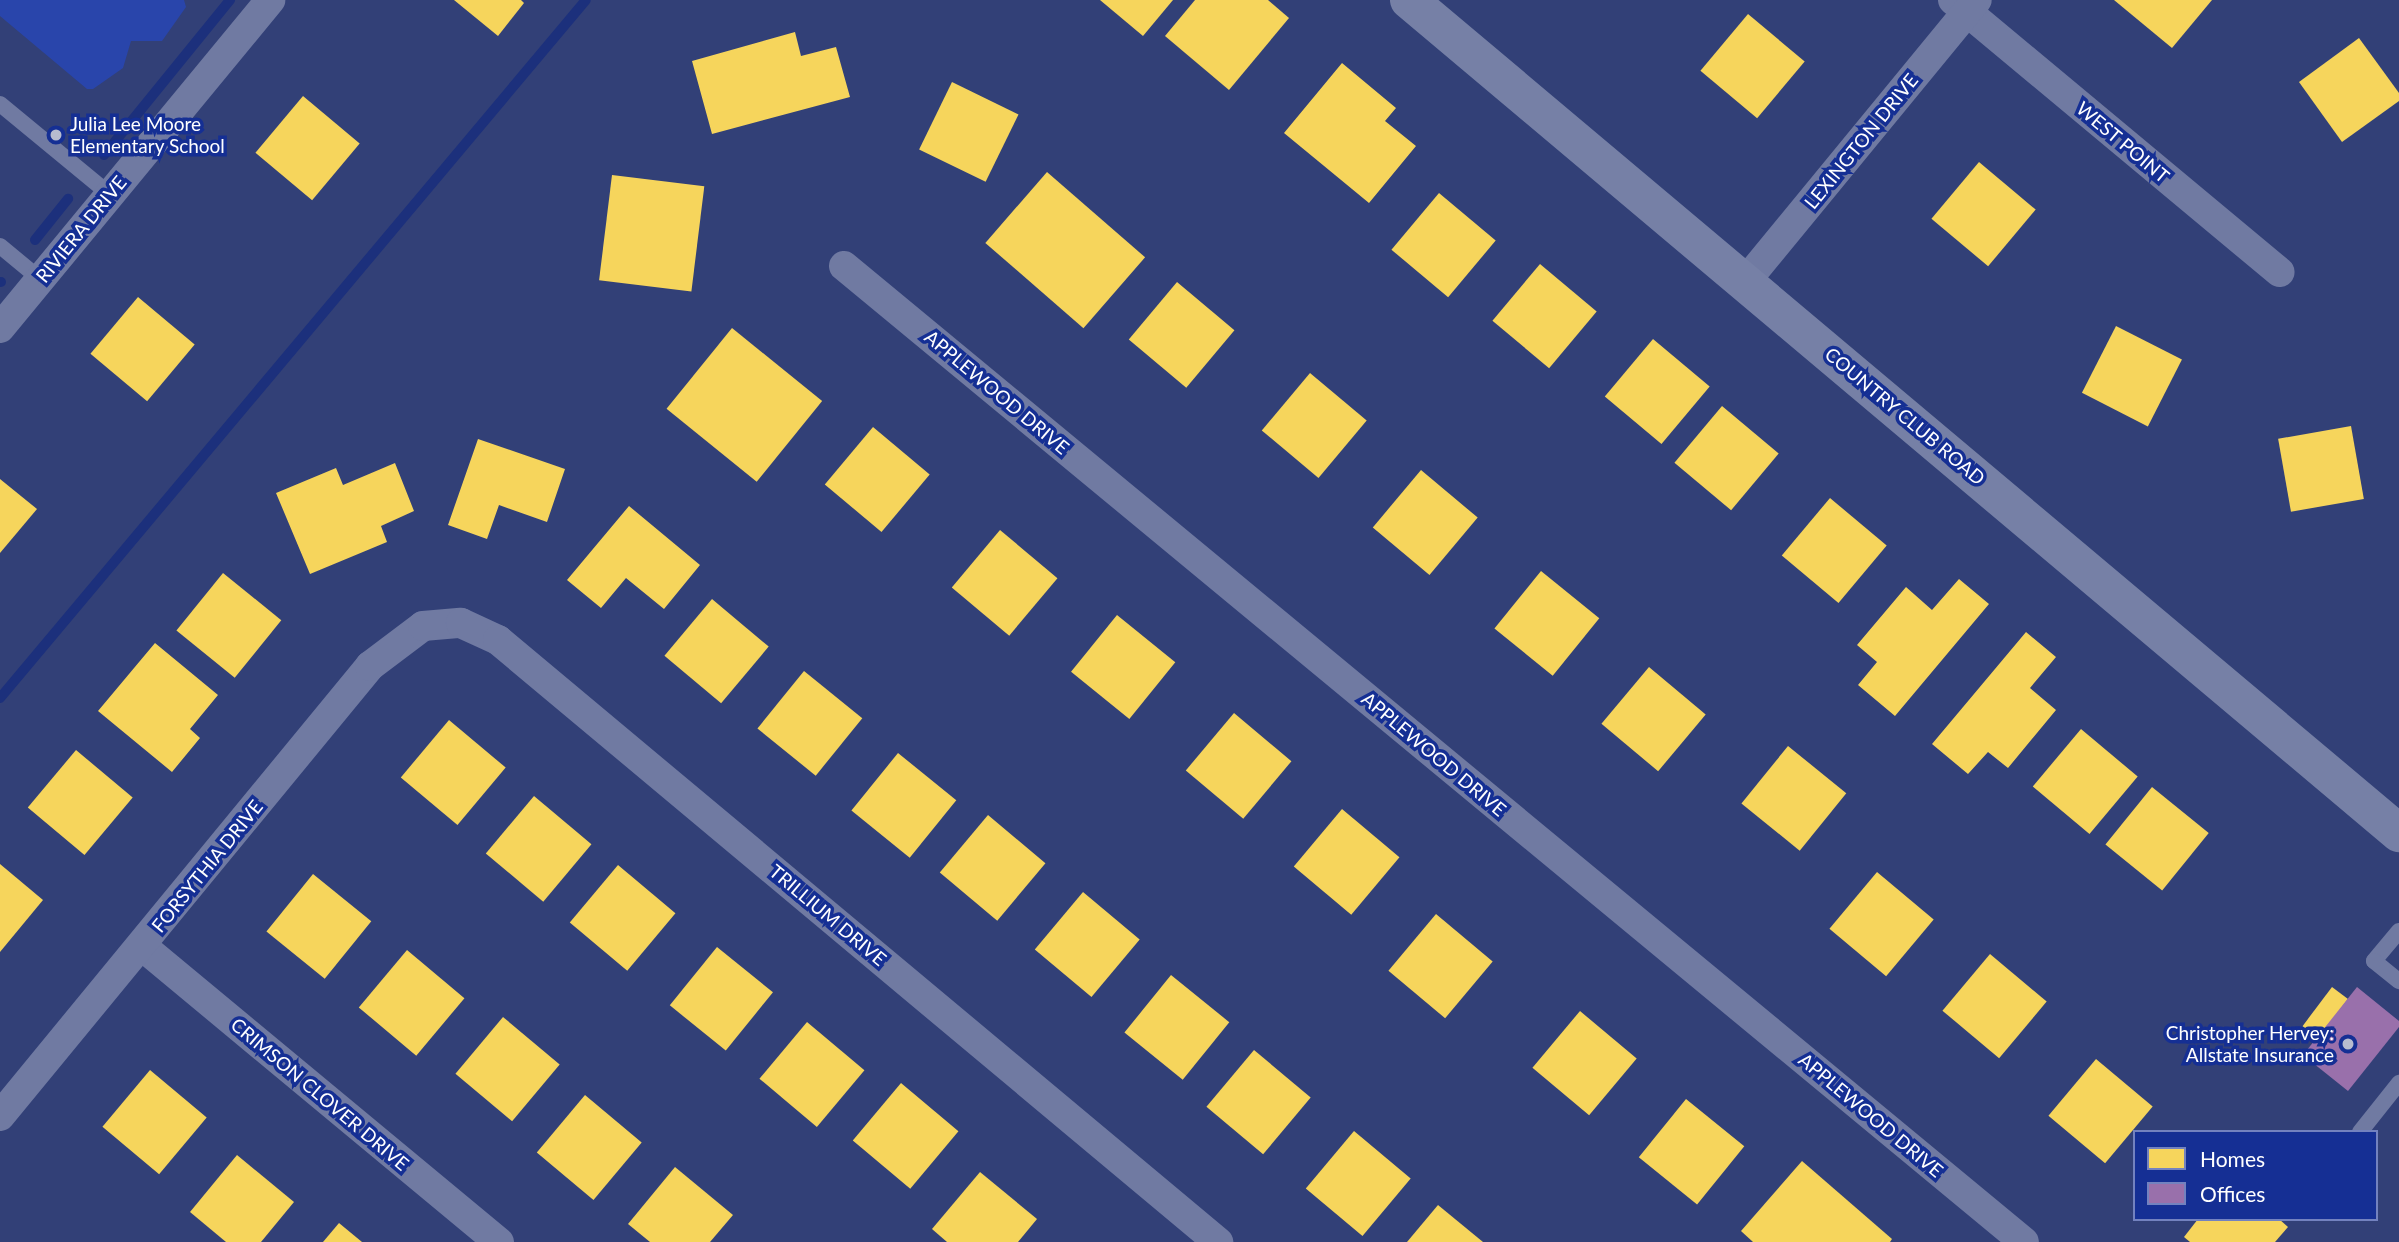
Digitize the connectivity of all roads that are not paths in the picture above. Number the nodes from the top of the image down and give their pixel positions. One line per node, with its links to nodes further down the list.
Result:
1 (270, 0): 5 (street, RIVIERA DRIVE)
2 (1409, 0): 10 (street, COUNTRY CLUB ROAD)
3 (1966, 4): 8 (street, WEST POINT); 10 (street, LEXINGTON DRIVE)
4 (0, 104): 5 (lane)
5 (109, 194): 9 (street, RIVIERA DRIVE)
6 (0, 246): 9 (lane)
7 (844, 266): 22 (street, APPLEWOOD DRIVE)
8 (2280, 272)
9 (40, 279): 11 (street, RIVIERA DRIVE)
10 (1745, 282): 13 (street, COUNTRY CLUB ROAD)
11 (0, 328)
12 (423, 626): 15 (street, FORSYTHIA DRIVE); 21 (street, TRILLIUM DRIVE)
13 (2399, 833)
14 (2399, 930): 16 (lane)
15 (142, 946): 18 (street, FORSYTHIA DRIVE); 20 (street, CRIMSON CLOVER DRIVE)
16 (2399, 982)
17 (2399, 1083): 19 (lane)
18 (0, 1116)
19 (2362, 1130)
20 (499, 1242)
21 (1218, 1242)
22 (2024, 1242)

